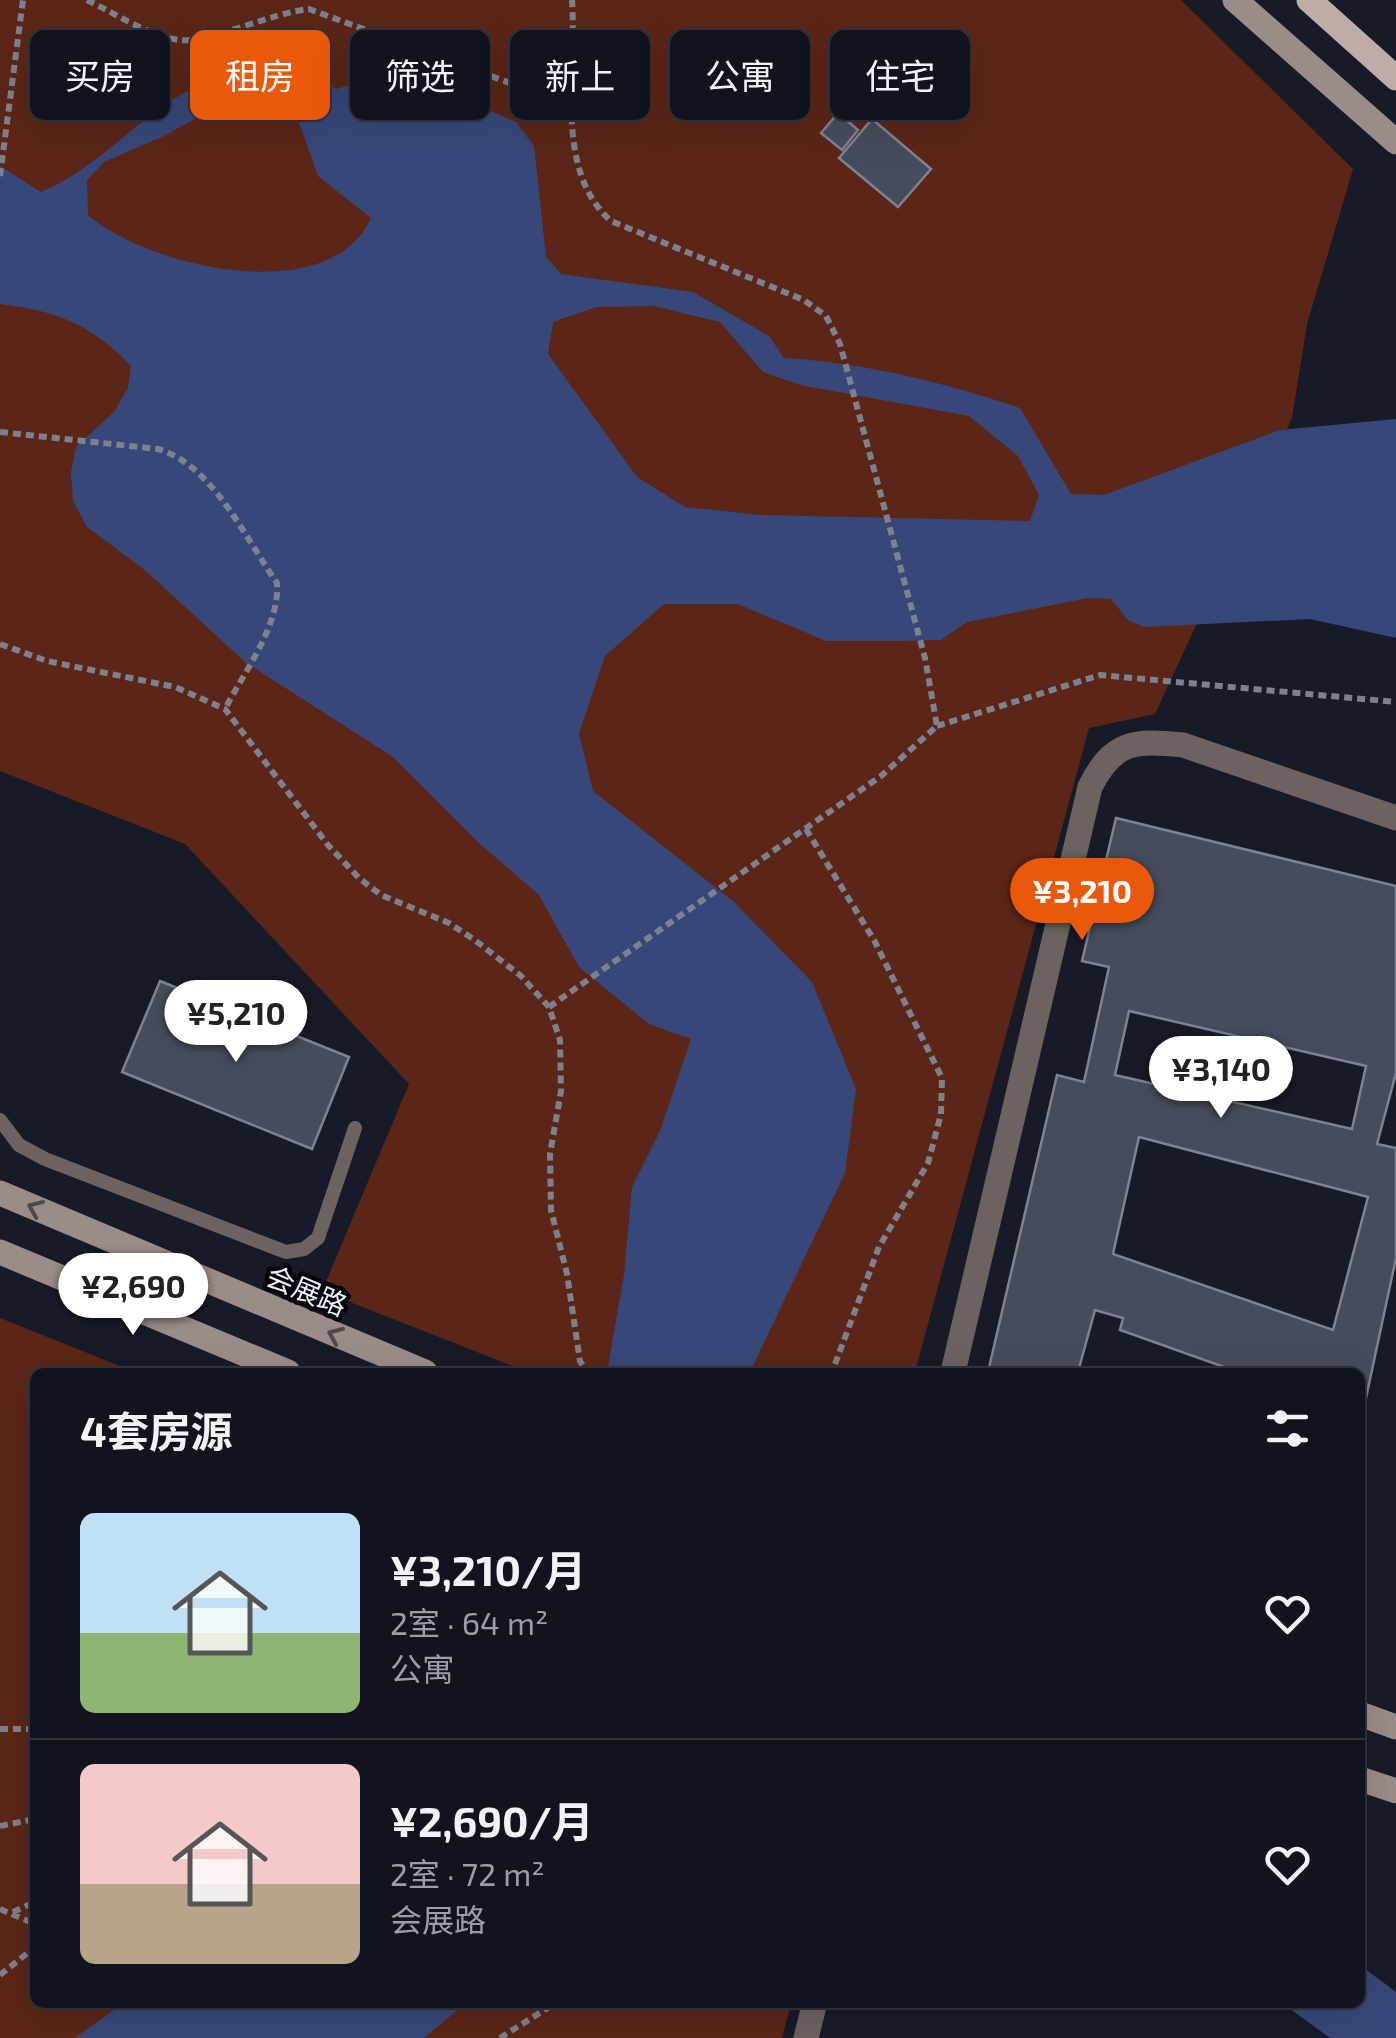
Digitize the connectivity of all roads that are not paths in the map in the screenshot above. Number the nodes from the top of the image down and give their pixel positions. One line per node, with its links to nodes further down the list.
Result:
1 (1234, 0): 4 (street)
2 (1309, 0): 3 (main road)
3 (1396, 78)
4 (1396, 142)
5 (1396, 818): 12 (street)
6 (0, 1120): 7 (lane)
7 (355, 1128)
8 (0, 1194): 11 (street, 会展路, one-way to 8)
9 (0, 1252): 10 (street)
10 (278, 1368)
11 (414, 1368)
12 (954, 1368)
13 (1365, 1716): 14 (street)
14 (1396, 1726)
15 (1365, 1780): 16 (street)
16 (1396, 1791)
17 (814, 2008): 18 (street)
18 (806, 2038)

